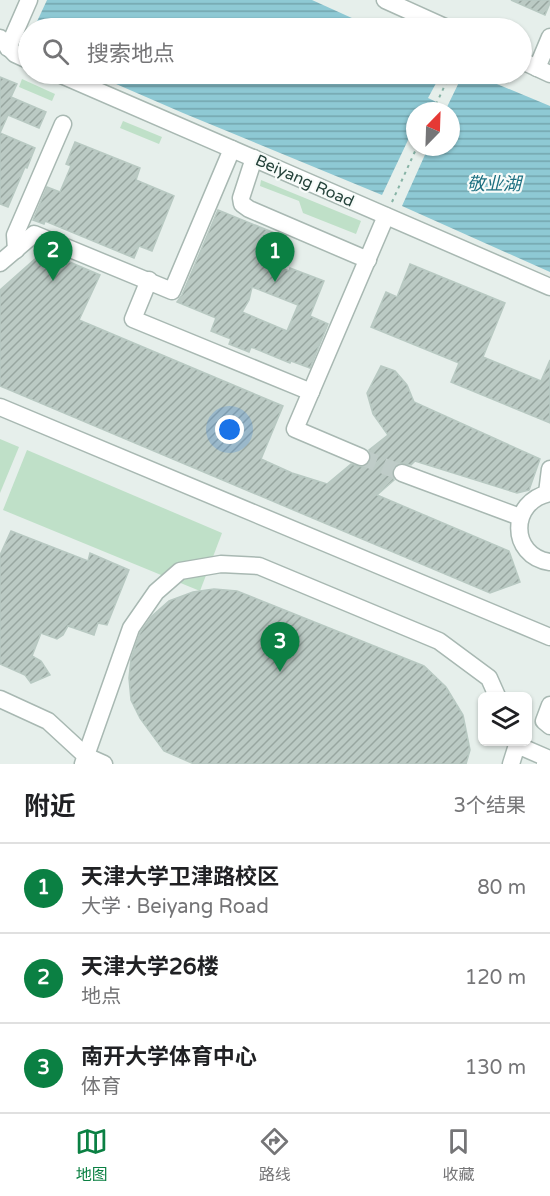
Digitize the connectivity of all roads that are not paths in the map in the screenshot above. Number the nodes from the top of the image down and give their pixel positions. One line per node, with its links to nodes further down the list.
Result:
1 (29, 0): 3 (street)
2 (390, 1): 4 (street)
3 (19, 18)
4 (426, 18)
5 (18, 19): 7 (street)
6 (550, 37): 9 (street)
7 (4, 43): 8 (street)
8 (18, 55)
9 (536, 68)
10 (82, 84): 12 (street, Beiyang Road)
11 (63, 124): 15 (street)
12 (232, 149): 13 (street, Beiyang Road); 18 (street)
13 (254, 158): 14 (street, Beiyang Road); 16 (street)
14 (389, 209): 16 (street); 19 (street, Beiyang Road)
15 (16, 250): 17 (street); 18 (street)
16 (368, 260): 20 (street)
17 (0, 262)
18 (149, 280): 20 (street)
19 (550, 286)
20 (310, 392): 22 (street)
21 (0, 407): 28 (street)
22 (361, 457)
23 (550, 469): 25 (street)
24 (402, 473): 26 (street)
25 (549, 493): 26 (street)
26 (520, 517): 27 (street)
27 (550, 562)
28 (550, 637)
29 (495, 692): 35 (street)
30 (0, 699): 35 (street)
31 (550, 705): 32 (street)
32 (550, 726)
33 (516, 746): 37 (street)
34 (523, 746): 38 (street)
35 (85, 760): 36 (street)
36 (104, 764)
37 (511, 764)
38 (545, 764)

